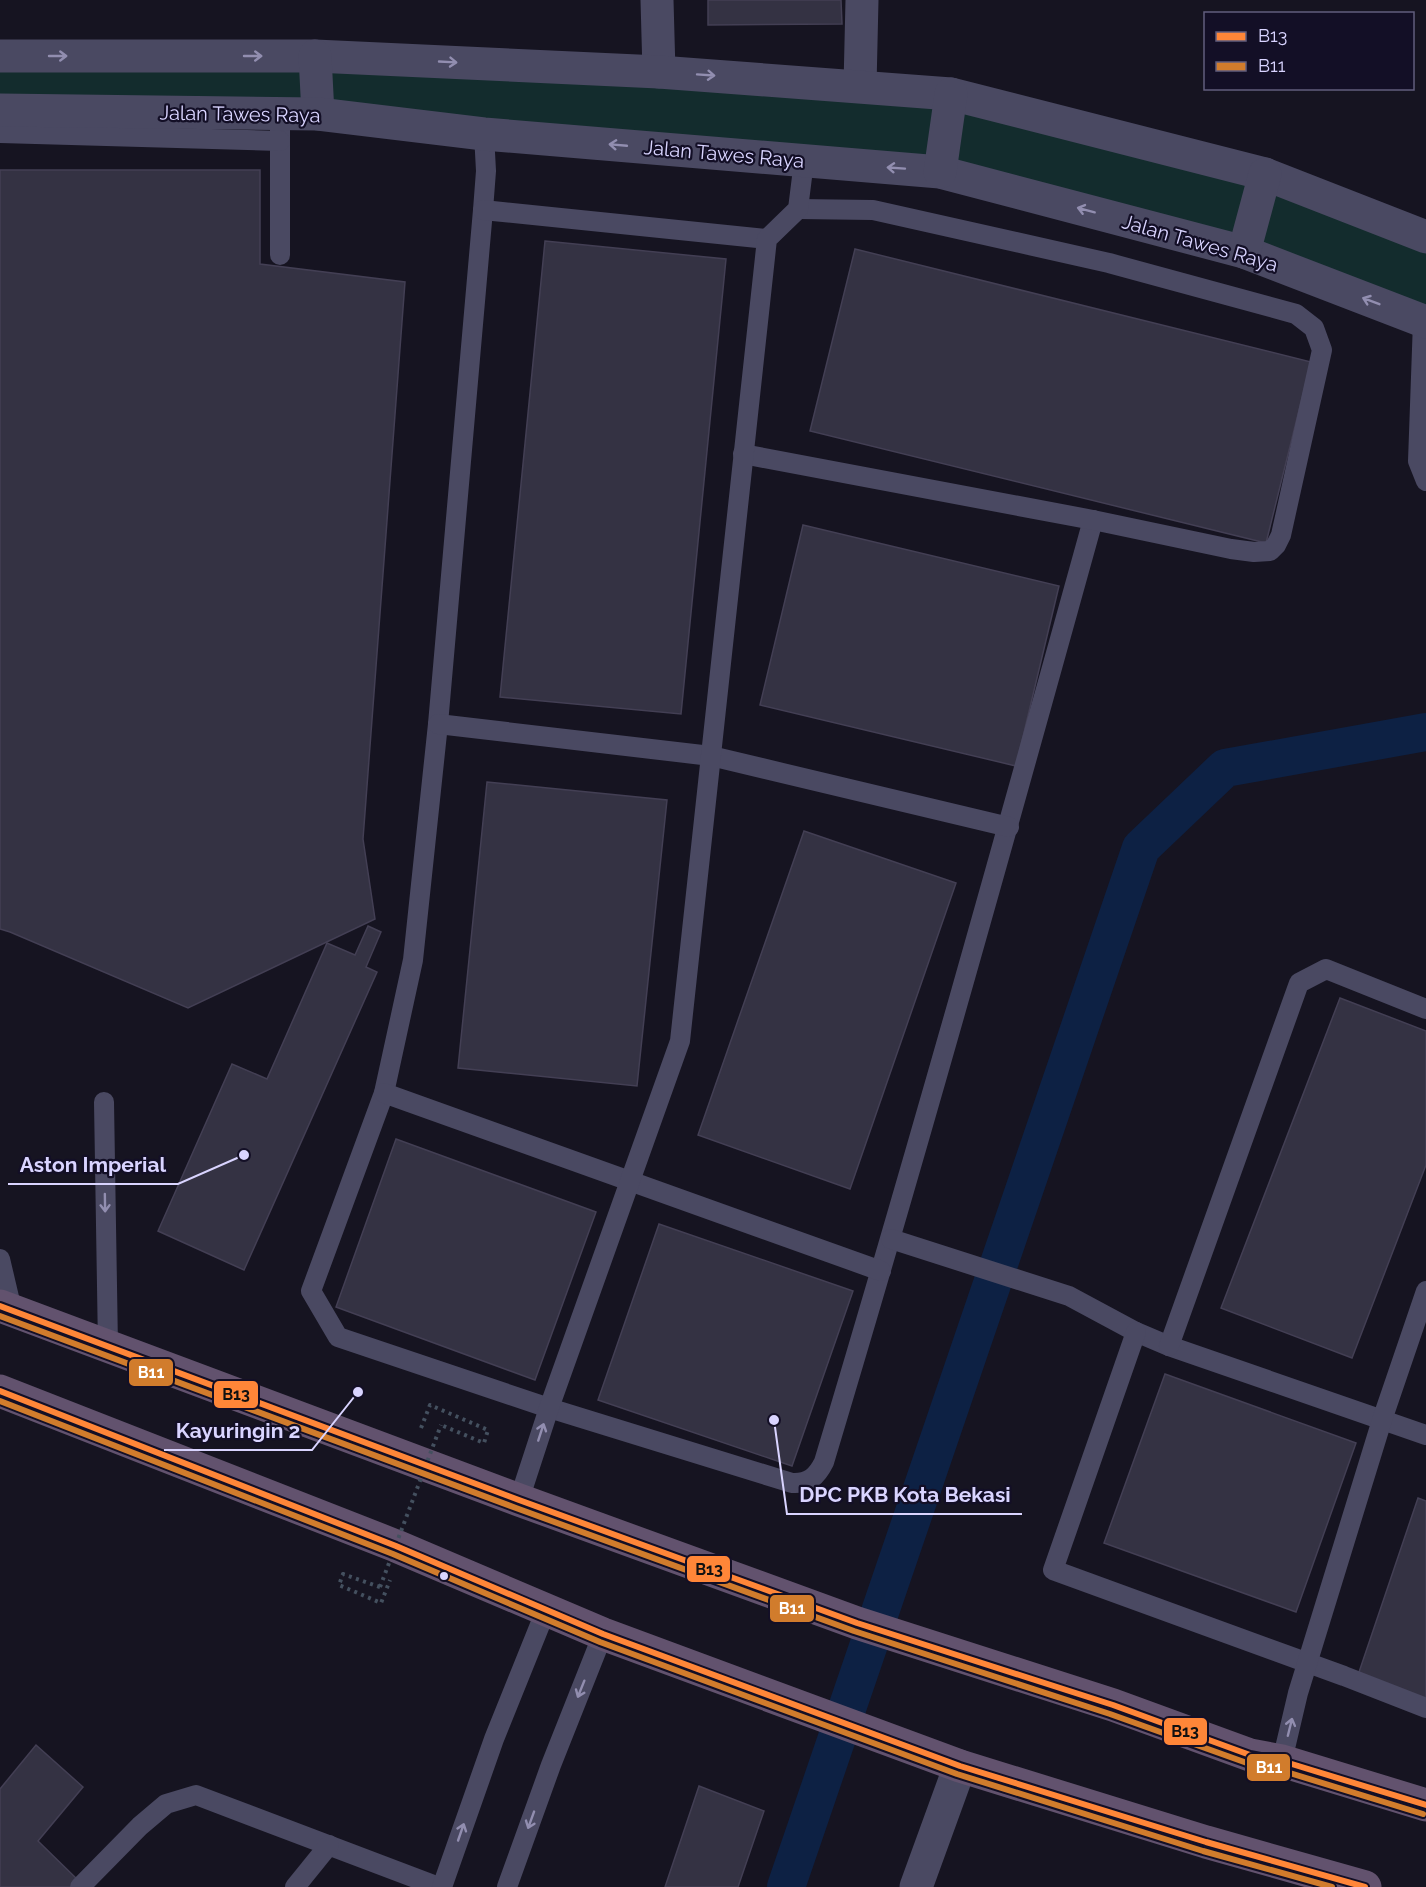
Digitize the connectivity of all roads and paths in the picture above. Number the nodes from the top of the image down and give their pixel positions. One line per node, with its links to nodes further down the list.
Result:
1 (657, 0): 5 (street)
2 (862, 0): 6 (street)
3 (0, 56): 4 (street, one-way to 4)
4 (315, 56): 5 (street, one-way to 5); 9 (street)
5 (659, 72): 6 (street, one-way to 6)
6 (861, 86): 7 (street)
7 (951, 94): 14 (street); 15 (street)
8 (0, 110): 10 (street, Jalan Tawes Raya)
9 (318, 114): 10 (street, Jalan Tawes Raya); 12 (street, Jalan Tawes Raya)
10 (280, 128): 11 (lane); 21 (lane)
11 (0, 133)
12 (484, 134): 13 (street, Jalan Tawes Raya, one-way to 12); 17 (lane)
13 (804, 161): 14 (street, Jalan Tawes Raya, one-way to 13); 16 (lane)
14 (940, 172): 20 (street, Jalan Tawes Raya, one-way to 14)
15 (1265, 174): 18 (street); 20 (street)
16 (798, 209): 19 (lane); 25 (lane)
17 (483, 210): 19 (lane); 26 (lane)
18 (1426, 237)
19 (767, 238): 23 (lane)
20 (1244, 252): 22 (street, Jalan Tawes Raya, one-way to 20)
21 (280, 255)
22 (1425, 321): 24 (lane)
23 (743, 454): 25 (lane); 27 (lane)
24 (1426, 480)
25 (1093, 520): 28 (lane)
26 (438, 724): 27 (lane); 30 (lane)
27 (711, 756): 28 (lane); 32 (lane)
28 (1009, 827): 33 (lane)
29 (1426, 1009): 39 (lane)
30 (384, 1093): 32 (lane); 43 (lane)
31 (104, 1102): 40 (lane, one-way to 40)
32 (630, 1180): 35 (lane); 43 (lane)
33 (891, 1239): 35 (lane); 38 (lane)
34 (0, 1259): 37 (lane)
35 (881, 1271): 43 (lane)
36 (1426, 1291): 44 (lane)
37 (6, 1308): 40 (highway)
38 (1136, 1332): 39 (lane); 50 (lane)
39 (1169, 1346): 44 (lane)
40 (108, 1347): 46 (highway)
41 (0, 1391): 48 (highway)
42 (430, 1405): 47 (path, bridge)
43 (549, 1408): 46 (lane, one-way to 43)
44 (1382, 1420): 45 (lane); 50 (lane)
45 (1426, 1435)
46 (519, 1500): 52 (highway)
47 (381, 1603)
48 (546, 1610): 49 (highway); 58 (lane, one-way to 48)
49 (603, 1634): 53 (highway); 59 (lane, one-way to 59)
50 (1308, 1663): 51 (lane); 52 (lane, one-way to 50)
51 (1426, 1708)
52 (1282, 1761): 54 (highway)
53 (960, 1766): 60 (street); 61 (highway)
54 (1426, 1805)
55 (329, 1845): 56 (lane); 57 (lane); 58 (lane)
56 (80, 1887)
57 (295, 1887)
58 (440, 1887)
59 (507, 1887)
60 (916, 1887)
61 (1365, 1887)

